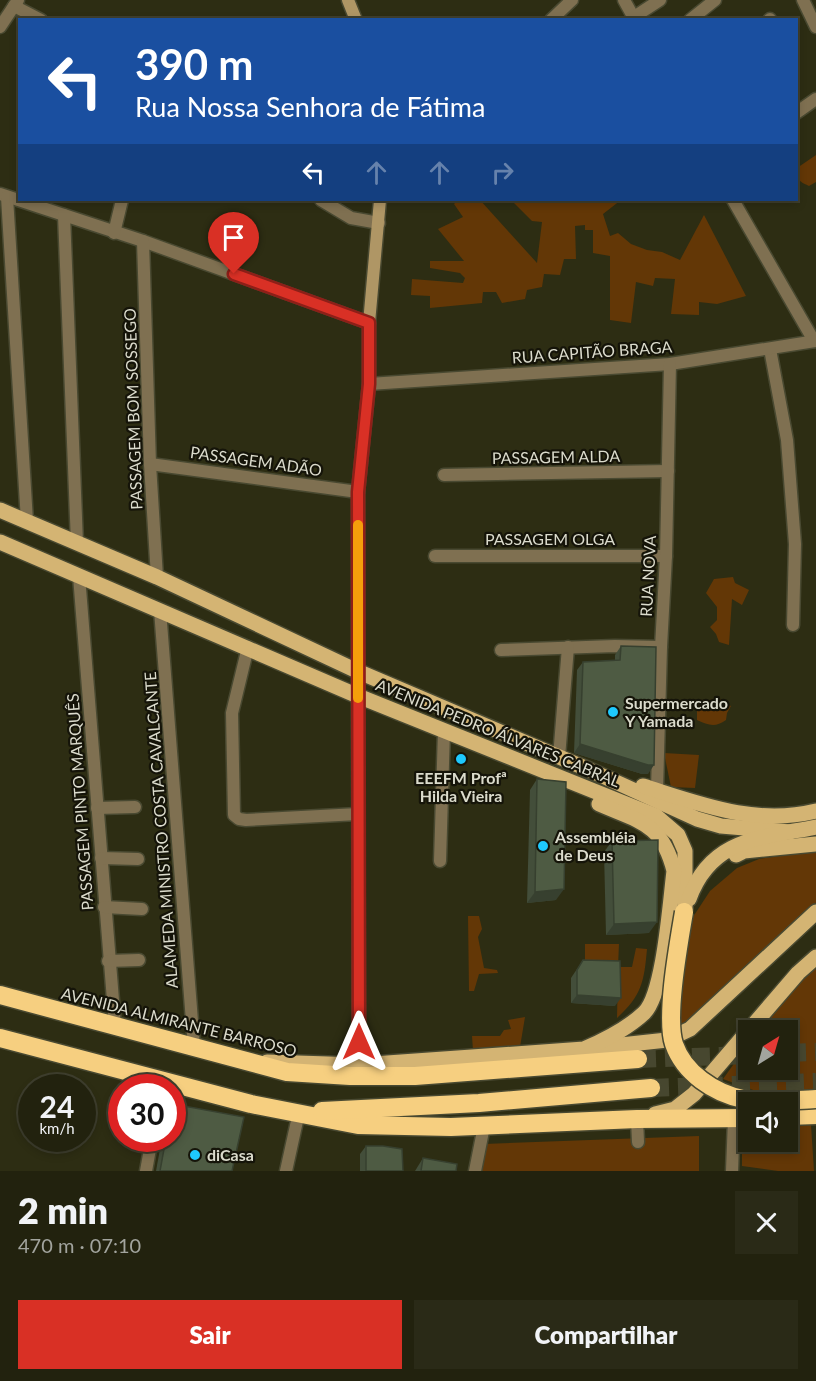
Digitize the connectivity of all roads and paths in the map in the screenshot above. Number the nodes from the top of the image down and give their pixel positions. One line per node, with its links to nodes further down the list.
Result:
1 (348, 0): 9 (street)
2 (572, 0): 10 (street)
3 (624, 0): 11 (street)
4 (660, 0): 11 (street)
5 (715, 0): 12 (street)
6 (803, 0): 14 (street)
7 (16, 3): 8 (street); 13 (street)
8 (38, 18)
9 (355, 18)
10 (553, 18)
11 (634, 18)
12 (692, 18)
13 (0, 27)
14 (816, 27)
15 (816, 99): 16 (street)
16 (798, 112)
17 (4, 195): 37 (street)
18 (22, 201): 23 (street)
19 (122, 201): 25 (street)
20 (323, 201): 24 (street)
21 (380, 201): 24 (street)
22 (734, 201): 28 (street)
23 (64, 215): 25 (street); 39 (street)
24 (379, 223): 27 (street)
25 (114, 233): 26 (street)
26 (143, 241): 27 (street); 32 (street, PASSAGEM BOM SOSSEGO)
27 (369, 323): 31 (street)
28 (815, 341): 29 (street, RUA CAPITÃO BRAGA)
29 (770, 349): 30 (street, RUA CAPITÃO BRAGA); 45 (street)
30 (670, 364): 31 (street, RUA CAPITÃO BRAGA); 33 (street, RUA NOVA)
31 (369, 384): 35 (street)
32 (150, 464): 35 (street, PASSAGEM ADÃO); 43 (street, PASSAGEM BOM SOSSEGO)
33 (668, 471): 34 (street, PASSAGEM ALDA); 41 (street, RUA NOVA)
34 (444, 475)
35 (358, 492): 50 (street)
36 (0, 510): 37 (main road, AVENIDA PEDRO ÁLVARES CABRAL)
37 (27, 521): 39 (main road, AVENIDA PEDRO ÁLVARES CABRAL)
38 (0, 542): 42 (main road, AVENIDA PEDRO ÁLVARES CABRAL)
39 (77, 543): 43 (main road, AVENIDA PEDRO ÁLVARES CABRAL)
40 (435, 556): 41 (street, PASSAGEM OLGA)
41 (666, 556): 47 (street, RUA NOVA)
42 (79, 576): 44 (main road, AVENIDA PEDRO ÁLVARES CABRAL); 58 (street, PASSAGEM PINTO MARQUÊS)
43 (157, 577): 50 (main road, AVENIDA PEDRO ÁLVARES CABRAL)
44 (160, 610): 46 (main road, AVENIDA PEDRO ÁLVARES CABRAL); 79 (street, ALAMEDA MINISTRO COSTA CAVALCANTE)
45 (793, 625)
46 (248, 647): 51 (main road, AVENIDA PEDRO ÁLVARES CABRAL); 60 (street)
47 (661, 647): 48 (street); 56 (street, RUA NOVA)
48 (568, 648): 49 (street); 53 (street)
49 (501, 650)
50 (357, 671): 51 (street); 53 (main road, AVENIDA PEDRO ÁLVARES CABRAL)
51 (358, 696): 52 (main road, AVENIDA PEDRO ÁLVARES CABRAL); 60 (street)
52 (444, 731): 54 (main road, AVENIDA PEDRO ÁLVARES CABRAL); 66 (street)
53 (559, 757): 55 (main road, AVENIDA PEDRO ÁLVARES CABRAL)
54 (515, 760): 69 (main road, AVENIDA PEDRO ÁLVARES CABRAL); 80 (main road)
55 (585, 768): 56 (main road); 62 (main road)
56 (657, 790): 59 (main road)
57 (135, 807): 58 (street)
58 (97, 808): 64 (street, PASSAGEM PINTO MARQUÊS)
59 (816, 811)
60 (358, 814): 83 (street)
61 (816, 827): 62 (main road)
62 (790, 832): 69 (main road)
63 (816, 844): 69 (main road)
64 (100, 858): 65 (street); 67 (street, PASSAGEM PINTO MARQUÊS)
65 (138, 859)
66 (440, 861)
67 (105, 907): 68 (street); 73 (street, PASSAGEM PINTO MARQUÊS)
68 (142, 909)
69 (685, 910): 87 (highway, bridge)
70 (816, 912): 80 (main road)
71 (816, 957): 75 (main road)
72 (139, 960): 73 (street)
73 (108, 961): 76 (street, PASSAGEM PINTO MARQUÊS)
74 (0, 995): 76 (highway, AVENIDA ALMIRANTE BARROSO)
75 (758, 1020)
76 (115, 1025): 79 (highway, AVENIDA ALMIRANTE BARROSO)
77 (0, 1038): 84 (highway)
78 (738, 1044): 92 (main road)
79 (194, 1047): 82 (highway, AVENIDA ALMIRANTE BARROSO)
80 (584, 1049): 83 (main road)
81 (638, 1059): 82 (highway, AVENIDA ALMIRANTE BARROSO)
82 (247, 1061): 83 (main road)
83 (359, 1065)
84 (125, 1074)
85 (651, 1088): 88 (highway)
86 (186, 1090): 88 (highway)
87 (816, 1099)
88 (299, 1112): 93 (highway); 98 (street)
89 (816, 1115): 90 (highway)
90 (798, 1116)
91 (738, 1118): 92 (highway)
92 (637, 1119): 93 (highway); 95 (street)
93 (484, 1126): 99 (street)
94 (738, 1136): 100 (street)
95 (638, 1142)
96 (149, 1152): 97 (street)
97 (146, 1171)
98 (286, 1171)
99 (475, 1171)
100 (732, 1171)

